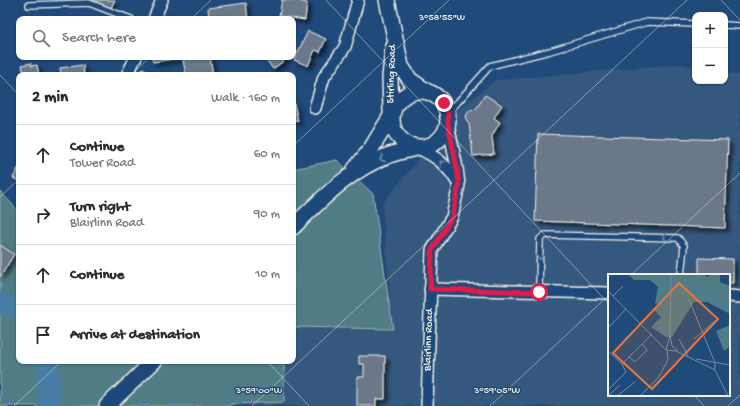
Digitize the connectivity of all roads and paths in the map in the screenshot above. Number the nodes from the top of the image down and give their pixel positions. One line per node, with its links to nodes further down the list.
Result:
1 (162, 0): 6 (street)
2 (358, 0): 14 (street)
3 (387, 0): 10 (main road, Stirling Road)
4 (29, 5): 5 (lane)
5 (123, 16)
6 (155, 16)
7 (692, 24): 16 (lane)
8 (728, 25): 9 (lane)
9 (740, 26)
10 (394, 35): 13 (main road, Stirling Road); 15 (main road, Stirling Road)
11 (134, 60): 12 (street)
12 (128, 72)
13 (426, 91): 15 (main road); 16 (main road)
14 (315, 108)
15 (391, 115): 17 (main road); 18 (main road, Stirling Road)
16 (448, 118): 17 (main road); 19 (street, Blairlinn Road)
17 (418, 148): 18 (main road, Stirling Road, one-way to 18); 19 (street, one-way to 17)
18 (349, 176): 20 (main road, Stirling Road)
19 (459, 185): 22 (street, Blairlinn Road)
20 (296, 224)
21 (681, 274): 23 (lane, one-way to 23)
22 (430, 289): 23 (street); 29 (street, Blairlinn Road)
23 (539, 292): 24 (street)
24 (608, 293)
25 (730, 296): 26 (street)
26 (740, 297)
27 (151, 364): 28 (main road)
28 (109, 405)
29 (427, 406)

